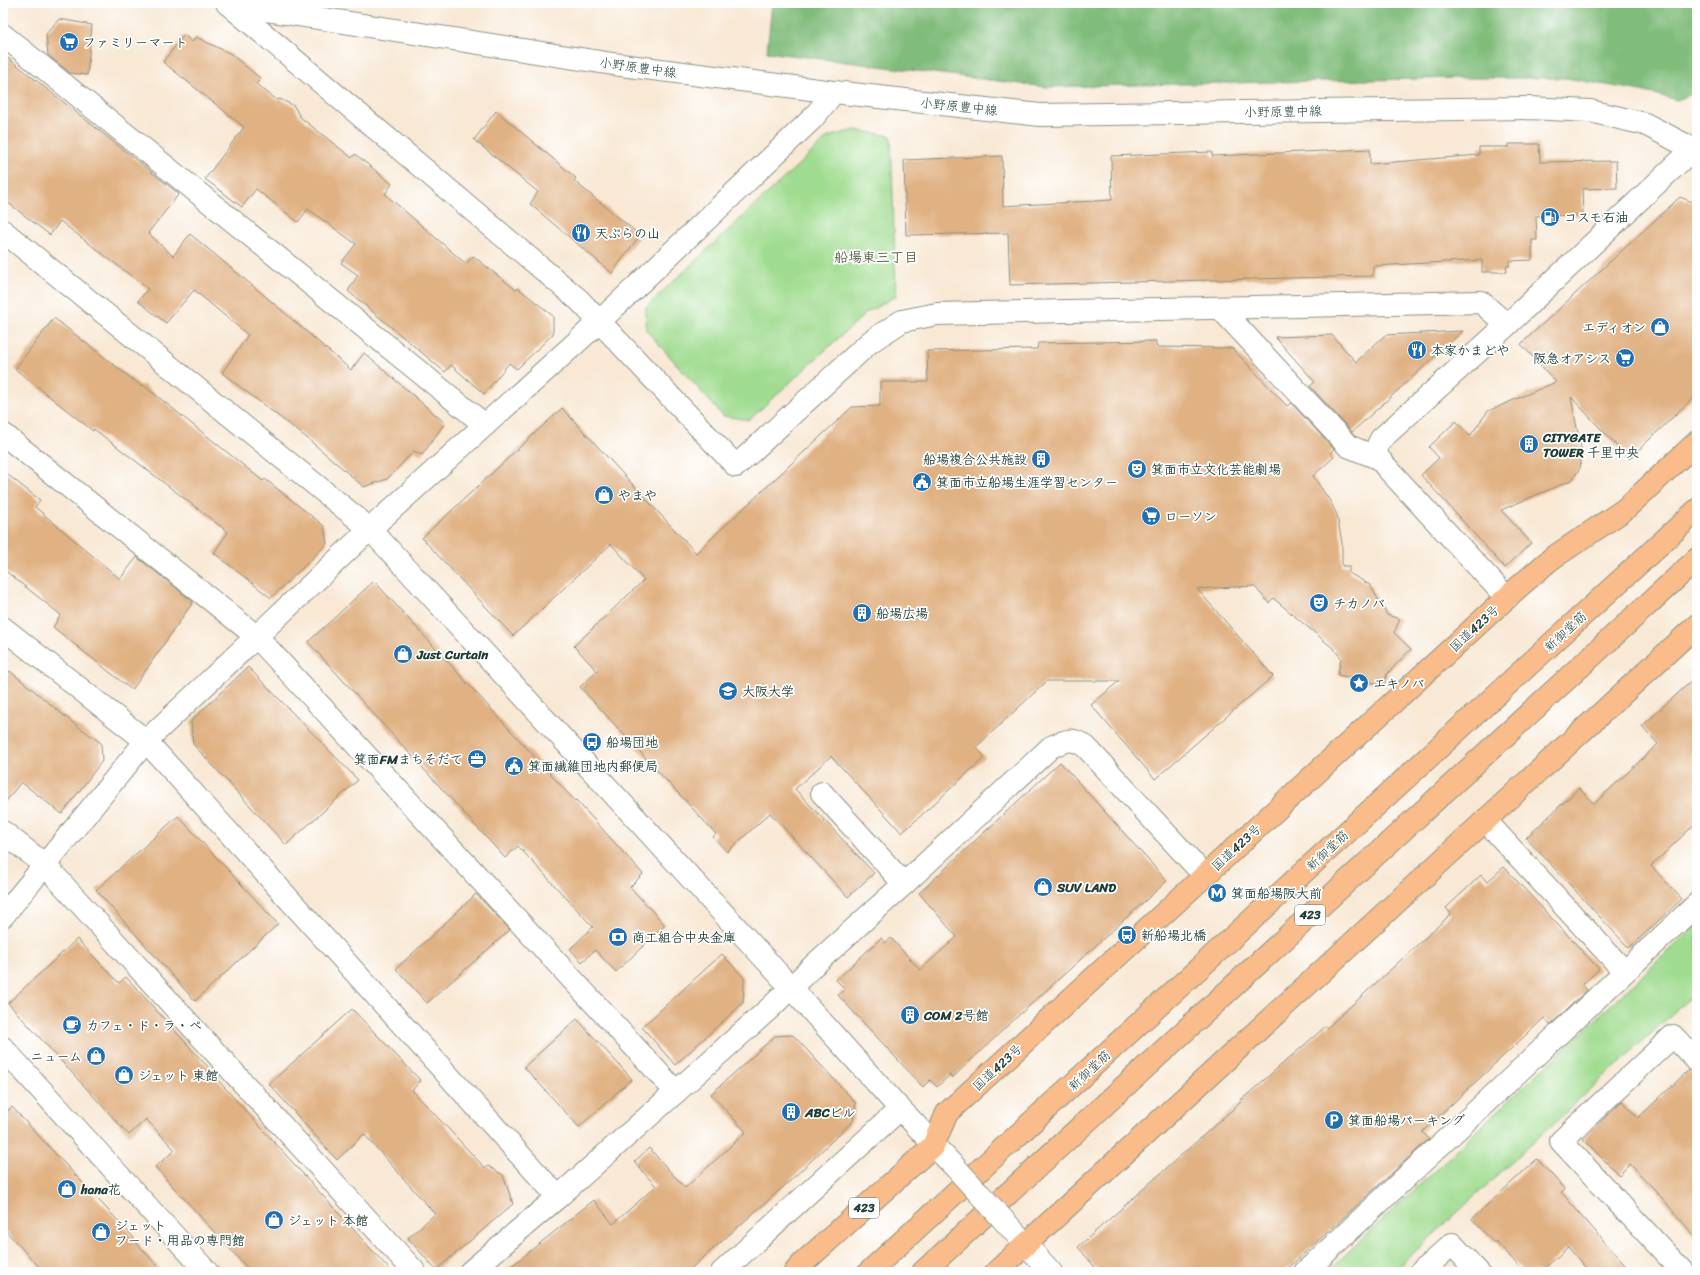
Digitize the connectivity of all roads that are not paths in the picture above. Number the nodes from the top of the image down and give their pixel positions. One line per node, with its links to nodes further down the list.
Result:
1 (225, 3): 3 (street, 小野原豊中線); 7 (street)
2 (3, 34): 9 (street)
3 (834, 92): 4 (street, 小野原豊中線); 7 (street)
4 (1695, 150): 8 (street)
5 (3, 231): 14 (street)
6 (1221, 309): 7 (street); 8 (street); 12 (street)
7 (600, 321): 9 (street)
8 (1507, 325): 12 (street)
9 (486, 425): 14 (street)
10 (3, 434): 19 (street)
11 (1697, 442): 16 (highway, 国道423号 / 423)
12 (1378, 458): 16 (street)
13 (1697, 510): 43 (highway, 新御堂筋 / 423)
14 (370, 529): 19 (street); 30 (street)
15 (1697, 559): 44 (highway, 423)
16 (1506, 598): 25 (highway, 国道423号 / 423)
17 (1697, 625): 22 (highway)
18 (3, 628): 20 (street)
19 (256, 636): 20 (street); 33 (street)
20 (146, 741): 24 (street); 36 (street)
21 (822, 793): 26 (street)
22 (1484, 820): 29 (street); 37 (highway)
23 (3, 832): 24 (street)
24 (44, 865): 28 (street); 39 (street)
25 (1205, 876): 26 (street); 35 (highway, 国道423号 / 423)
26 (904, 884): 30 (street)
27 (1697, 904): 29 (street)
28 (3, 916)
29 (1624, 970): 47 (street)
30 (791, 987): 33 (street); 34 (street)
31 (3, 1048): 38 (street)
32 (1697, 1061): 50 (street)
33 (676, 1092): 36 (street)
34 (900, 1108): 35 (street); 41 (street)
35 (933, 1146): 37 (street, bridge); 42 (highway, 国道423号 / 423)
36 (558, 1197): 40 (street)
37 (1026, 1245): 45 (highway); 46 (street)
38 (207, 1272)
39 (415, 1272)
40 (470, 1272)
41 (722, 1272)
42 (795, 1272)
43 (869, 1272)
44 (923, 1272)
45 (996, 1272)
46 (1051, 1272)
47 (1305, 1272)
48 (1421, 1272): 49 (street)
49 (1478, 1272)
50 (1683, 1272)

